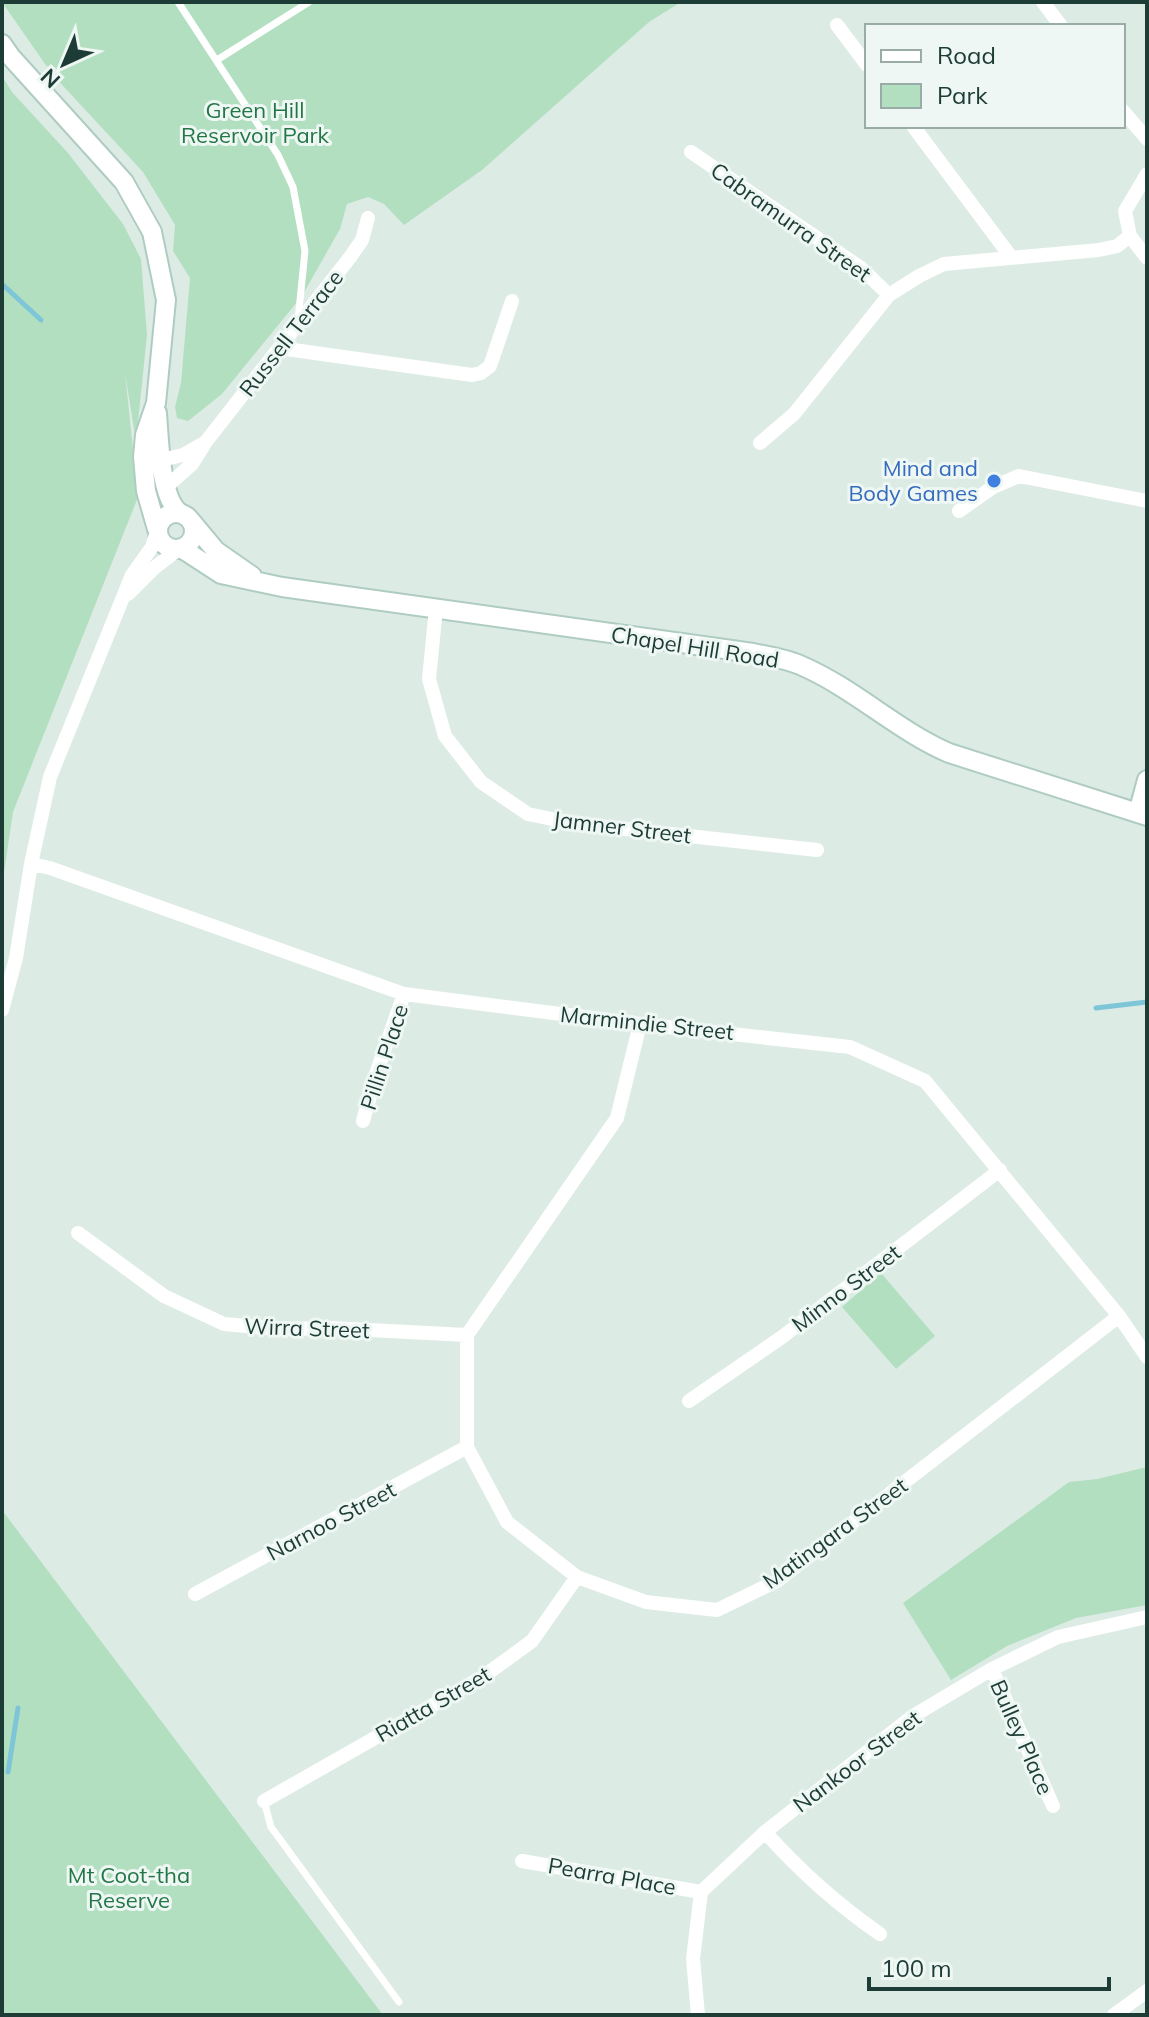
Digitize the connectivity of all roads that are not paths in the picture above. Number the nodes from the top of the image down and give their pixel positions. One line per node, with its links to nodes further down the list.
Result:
1 (178, 2): 7 (lane)
2 (309, 2): 7 (lane)
3 (1043, 2): 4 (street)
4 (1060, 24)
5 (837, 25): 8 (street)
6 (2, 44): 22 (main road)
7 (217, 60): 20 (lane)
8 (865, 62)
9 (1125, 113): 11 (street)
10 (914, 128): 16 (street)
11 (1147, 139)
12 (691, 152): 18 (street, Cabramurra Street)
13 (1147, 174): 15 (street)
14 (368, 218): 20 (street, Russell Terrace)
15 (1130, 236): 16 (street); 17 (street)
16 (1011, 257): 18 (street)
17 (1147, 258)
18 (889, 295): 24 (street)
19 (512, 301): 21 (street)
20 (297, 326): 21 (street, Russell Terrace)
21 (279, 348): 23 (street, Russell Terrace)
22 (156, 403): 25 (main road); 27 (main road)
23 (205, 443): 25 (street, Russell Terrace); 26 (street, Russell Terrace)
24 (760, 443)
25 (161, 460): 26 (main road); 27 (main road)
26 (166, 487): 30 (main road)
27 (147, 498): 31 (main road)
28 (1147, 501): 29 (street)
29 (959, 511)
30 (186, 517): 31 (main road); 32 (main road); 33 (main road, Chapel Hill Road)
31 (157, 530): 32 (main road); 34 (street)
32 (180, 549): 33 (main road, Chapel Hill Road); 34 (street)
33 (261, 582): 35 (main road, Chapel Hill Road)
34 (124, 597): 39 (street)
35 (436, 608): 37 (main road, Chapel Hill Road); 38 (street, Jamner Street)
36 (1147, 780): 37 (main road)
37 (1143, 815)
38 (817, 850)
39 (31, 864): 40 (street, Marmindie Street); 41 (street)
40 (404, 994): 42 (street, Marmindie Street); 43 (street, Pillin Place)
41 (2, 1010)
42 (640, 1024): 44 (street, Marmindie Street); 47 (street)
43 (363, 1121)
44 (1000, 1170): 46 (street, Marmindie Street); 49 (street, Minno Street)
45 (78, 1233): 47 (street, Wirra Street)
46 (1119, 1316): 48 (street, Marmindie Street); 51 (street, Matingara Street)
47 (467, 1335): 50 (street, Matingara Street)
48 (1147, 1357)
49 (689, 1401)
50 (467, 1447): 51 (street, Matingara Street); 52 (street, Narnoo Street)
51 (577, 1577): 55 (street, Riatta Street)
52 (195, 1594)
53 (1147, 1617): 54 (street, Nankoor Street)
54 (992, 1669): 56 (street, Bulley Place); 57 (street, Nankoor Street)
55 (264, 1801): 62 (lane)
56 (1053, 1806)
57 (765, 1832): 59 (street, Nankoor Street); 60 (street)
58 (522, 1861): 59 (street, Pearra Place)
59 (701, 1892): 63 (street)
60 (880, 1934)
61 (1147, 1991): 64 (street)
62 (399, 2002)
63 (698, 2015)
64 (1114, 2015)

